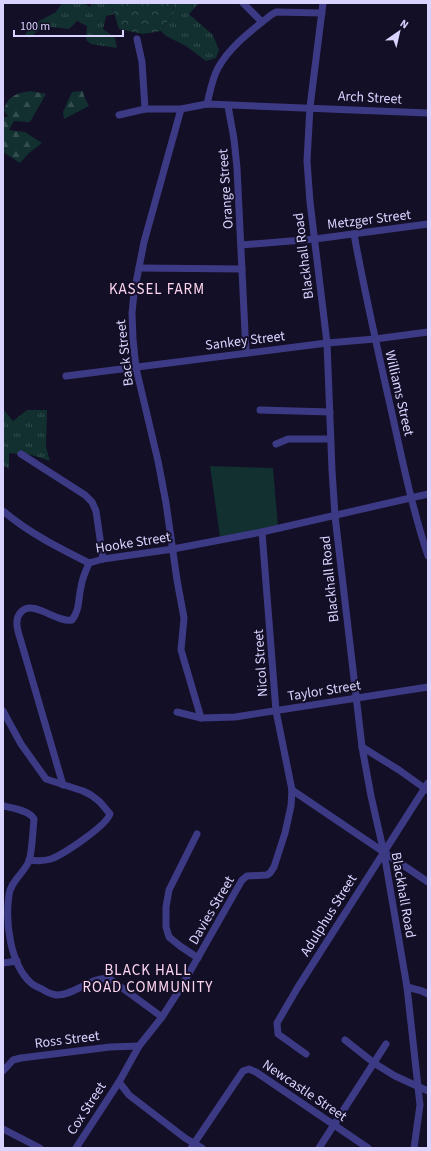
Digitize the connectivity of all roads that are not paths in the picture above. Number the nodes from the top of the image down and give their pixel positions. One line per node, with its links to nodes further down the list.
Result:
1 (243, 3): 4 (street)
2 (323, 3): 3 (street, Blackhall Road)
3 (322, 13): 4 (street); 8 (street, Blackhall Road)
4 (262, 22): 6 (street)
5 (137, 40): 9 (street)
6 (207, 104): 7 (street); 10 (street)
7 (228, 106): 8 (street); 16 (street, Orange Street)
8 (310, 107): 11 (street, Arch Street); 15 (street, Blackhall Road)
9 (145, 109): 10 (street); 12 (street)
10 (181, 109): 17 (street, Back Street)
11 (428, 113)
12 (119, 115)
13 (428, 224): 14 (street, Metzger Street)
14 (354, 234): 15 (street, Metzger Street); 20 (street, Williams Street)
15 (315, 239): 16 (street, Metzger Street); 21 (street, Blackhall Road)
16 (241, 245): 18 (street, Orange Street)
17 (139, 268): 18 (street); 23 (street, Back Street)
18 (242, 269): 22 (street, Orange Street)
19 (428, 332): 20 (street, Sankey Street)
20 (375, 339): 21 (street, Sankey Street); 31 (street, Williams Street)
21 (327, 343): 22 (street, Sankey Street); 26 (street, Blackhall Road)
22 (246, 353): 23 (street, Sankey Street)
23 (136, 368): 24 (street, Sankey Street); 35 (street, Back Street)
24 (66, 376)
25 (260, 410): 26 (street)
26 (330, 412): 27 (street, Blackhall Road)
27 (330, 439): 28 (street); 33 (street, Blackhall Road)
28 (276, 444)
29 (21, 454): 37 (street)
30 (428, 494): 31 (street, Hooke Street)
31 (412, 498): 33 (street, Hooke Street); 36 (street, Williams Street)
32 (3, 511): 38 (street)
33 (335, 516): 34 (street, Hooke Street); 40 (street, Blackhall Road)
34 (262, 532): 35 (street, Hooke Street); 42 (street, Nicol Street)
35 (173, 549): 37 (street, Hooke Street); 44 (street, Back Street)
36 (428, 556)
37 (102, 559): 38 (street, Hooke Street)
38 (89, 563): 46 (street, Hooke Street)
39 (428, 687): 40 (street, Taylor Street)
40 (356, 698): 42 (street, Taylor Street); 45 (street, Blackhall Road)
41 (3, 710): 46 (street)
42 (276, 711): 44 (street, Taylor Street); 48 (street, Nicol Street)
43 (177, 712): 44 (street, Taylor Street)
44 (202, 718)
45 (362, 747): 47 (street); 51 (street, Blackhall Road)
46 (63, 785): 52 (street)
47 (427, 787): 51 (street, Adulphus Street)
48 (292, 790): 51 (street); 54 (street, Davies Street)
49 (3, 806): 52 (street)
50 (197, 834): 54 (street)
51 (384, 853): 53 (street); 57 (street, Blackhall Road); 63 (street, Adulphus Street)
52 (29, 860): 55 (street)
53 (428, 882)
54 (198, 958): 59 (street, Davies Street)
55 (17, 961): 56 (street); 59 (street)
56 (3, 963)
57 (407, 987): 58 (street); 67 (street, Blackhall Road)
58 (428, 994)
59 (162, 1017): 62 (street, Davies Street)
60 (345, 1040): 64 (street)
61 (386, 1044): 64 (street)
62 (139, 1046): 65 (street, Ross Street); 66 (street, Davies Street)
63 (306, 1054)
64 (374, 1063): 67 (street); 69 (street)
65 (3, 1071)
66 (119, 1082): 71 (street); 73 (street, Cox Street)
67 (419, 1087): 68 (street); 77 (street, Blackhall Road)
68 (428, 1091)
69 (334, 1125): 71 (street, Newcastle Street); 75 (street); 76 (street, Newcastle Street)
70 (3, 1129): 72 (street)
71 (193, 1146): 74 (street)
72 (40, 1148)
73 (76, 1148)
74 (202, 1148)
75 (319, 1148)
76 (368, 1148)
77 (414, 1148)

